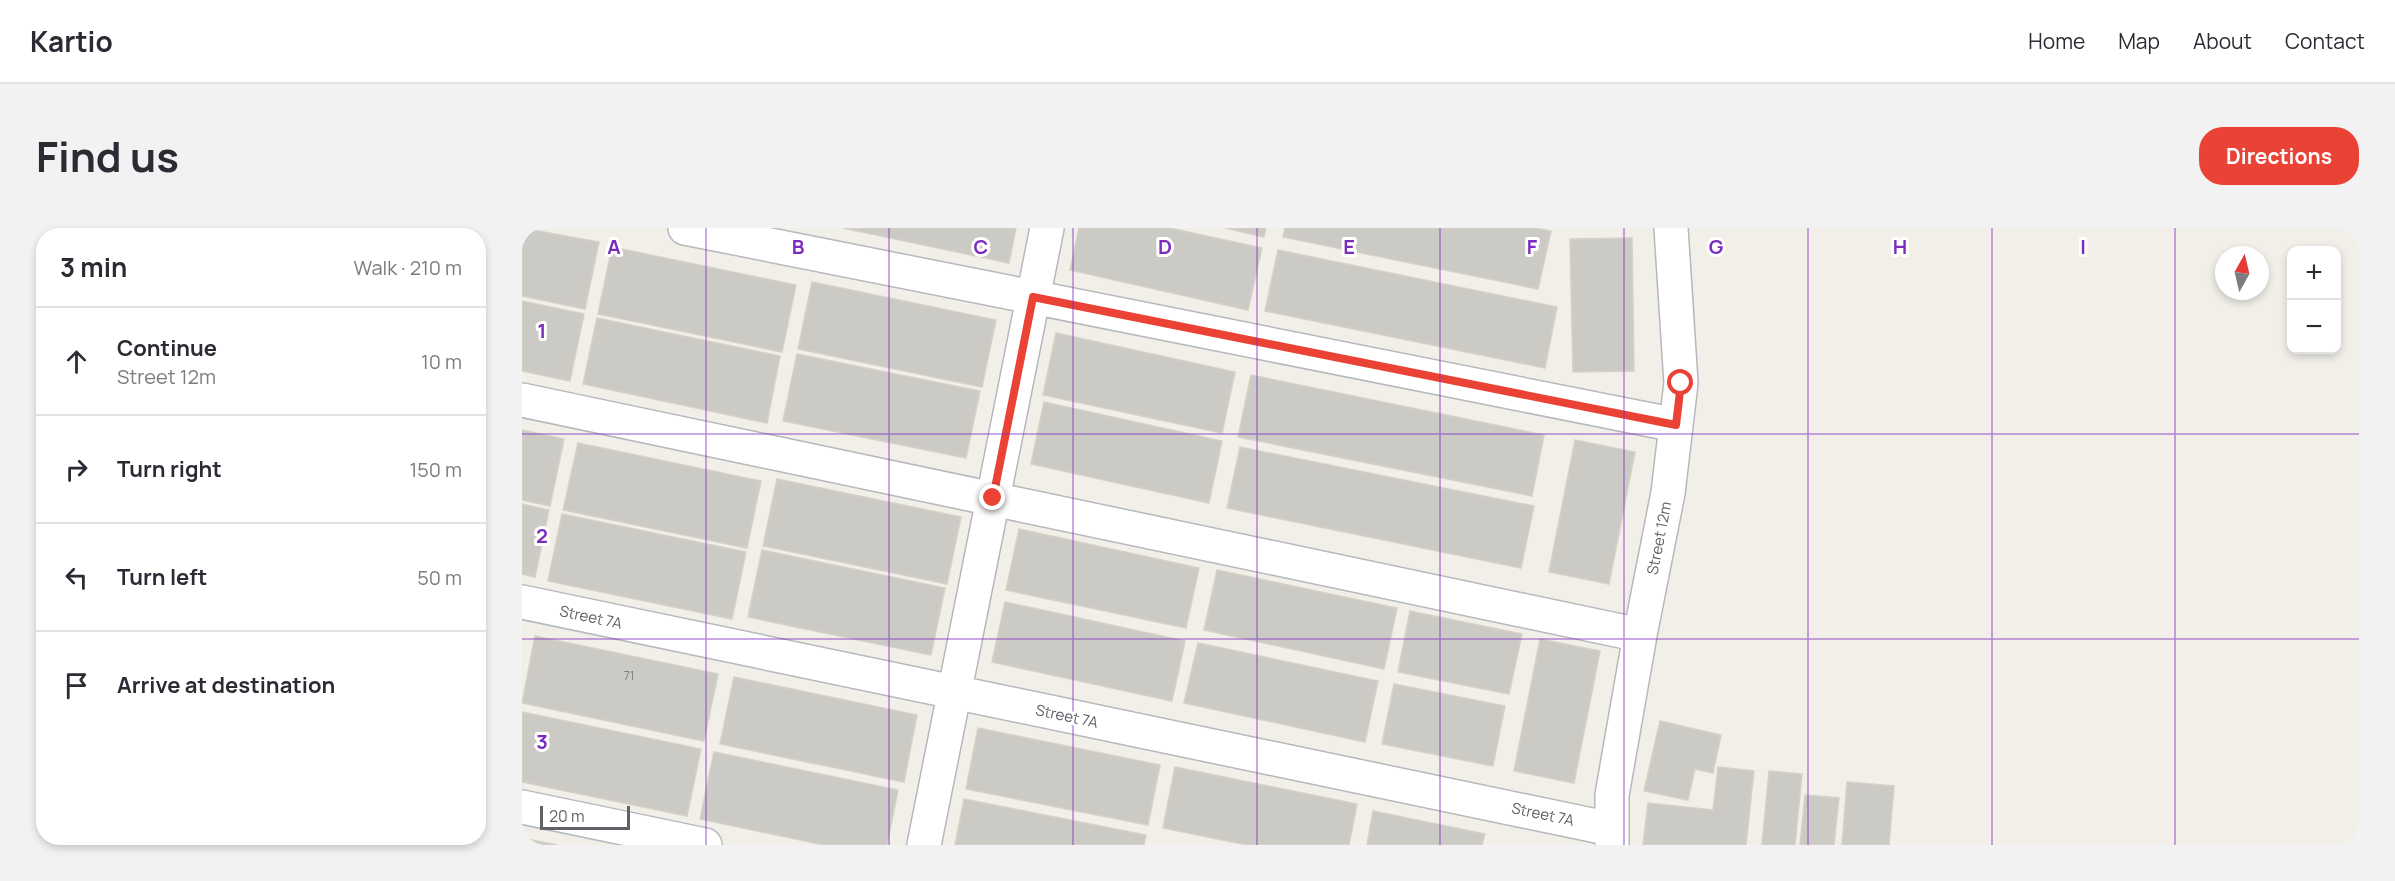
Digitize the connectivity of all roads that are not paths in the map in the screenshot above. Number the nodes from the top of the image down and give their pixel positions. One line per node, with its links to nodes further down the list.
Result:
1 (685, 228): 4 (street)
2 (1047, 228): 4 (street)
3 (1671, 228): 6 (street, Street 12m)
4 (1033, 297): 6 (street); 7 (street)
5 (522, 400): 7 (street)
6 (1676, 425): 9 (street, Street 12m)
7 (993, 498): 9 (street); 10 (street)
8 (522, 603): 10 (street, Street 7A)
9 (1640, 635): 12 (street, Street 12m)
10 (954, 692): 12 (street, Street 7A); 14 (street)
11 (522, 807): 13 (street)
12 (1612, 837)
13 (705, 845)
14 (924, 845)

